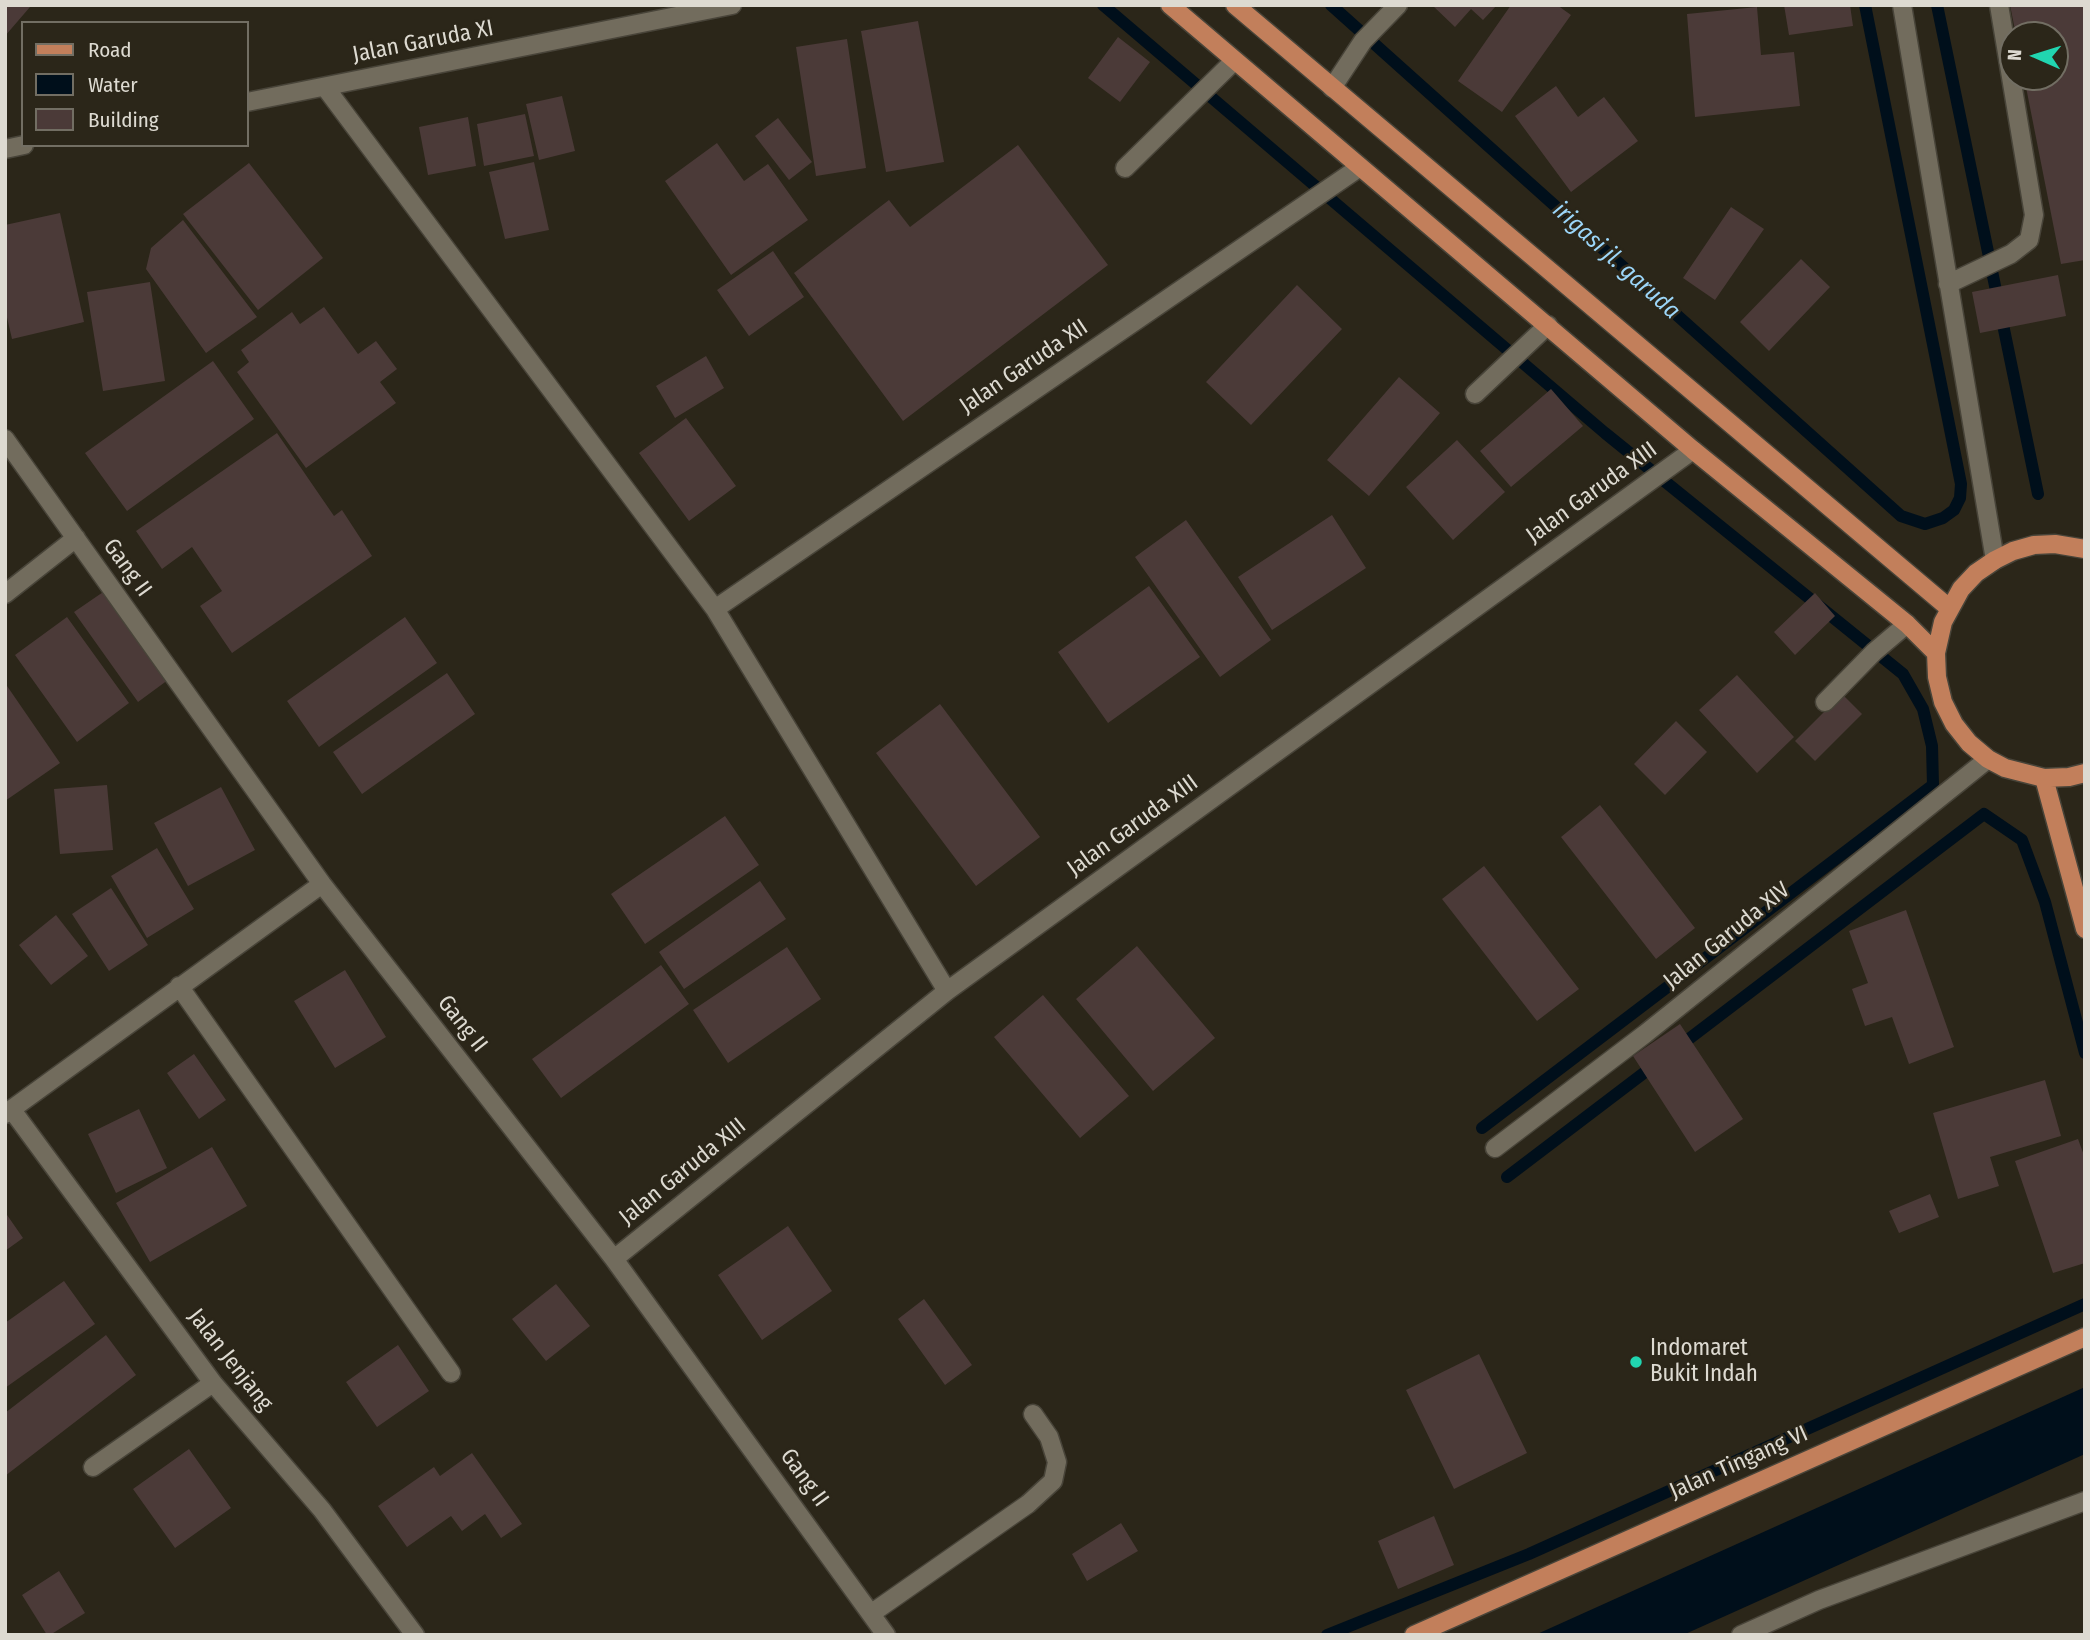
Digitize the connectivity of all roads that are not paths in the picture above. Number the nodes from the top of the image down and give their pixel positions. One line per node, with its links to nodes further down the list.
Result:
1 (732, 5): 8 (street, Jalan Garuda XI)
2 (1170, 5): 7 (main road)
3 (1235, 5): 9 (main road)
4 (1398, 5): 9 (street)
5 (1902, 5): 13 (street)
6 (1999, 5): 13 (street)
7 (1234, 61): 11 (main road); 12 (street)
8 (324, 87): 10 (street, Jalan Garuda XI); 23 (street)
9 (1332, 88): 22 (main road)
10 (248, 102)
11 (1360, 167): 14 (main road); 23 (street, Jalan Garuda XII)
12 (1125, 168)
13 (1948, 284): 20 (street)
14 (1548, 325): 15 (street); 17 (main road)
15 (1475, 394)
16 (5, 439): 18 (street, Gang II)
17 (1693, 450): 24 (main road); 33 (street, Jalan Garuda XIII)
18 (76, 538): 21 (street); 30 (street, Gang II)
19 (2085, 549): 20 (main road)
20 (1994, 560): 22 (main road)
21 (5, 594)
22 (1949, 608): 25 (main road)
23 (715, 609): 33 (street)
24 (1908, 624): 25 (main road); 26 (street)
25 (1936, 653): 27 (main road)
26 (1825, 702)
27 (1988, 759): 29 (main road); 35 (street, Jalan Garuda XIV)
28 (2085, 773): 29 (main road)
29 (2044, 778): 31 (main road)
30 (322, 884): 32 (street); 36 (street, Gang II)
31 (2085, 929)
32 (179, 986): 34 (street); 38 (street)
33 (947, 990): 36 (street, Jalan Garuda XIII)
34 (9, 1112): 39 (street, Jalan Jenjang)
35 (1495, 1149)
36 (614, 1259): 43 (street, Gang II)
37 (2085, 1337): 47 (main road, Jalan Tingang VI)
38 (451, 1373)
39 (213, 1383): 41 (street); 45 (street, Jalan Jenjang)
40 (1033, 1414): 43 (street)
41 (93, 1467)
42 (2085, 1501): 44 (street)
43 (872, 1613): 46 (street, Gang II)
44 (1762, 1630): 48 (street)
45 (415, 1635)
46 (886, 1635)
47 (1414, 1635)
48 (1741, 1635)

